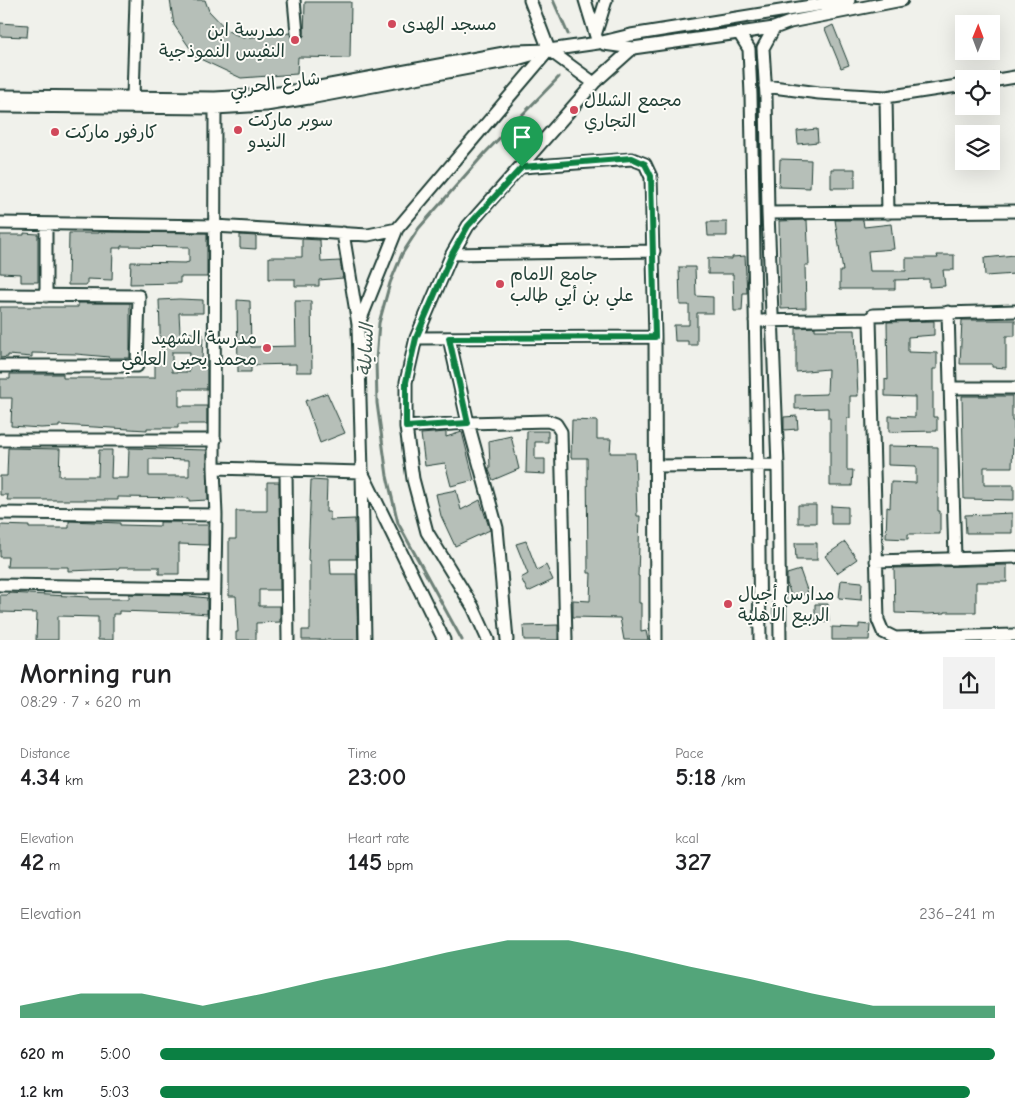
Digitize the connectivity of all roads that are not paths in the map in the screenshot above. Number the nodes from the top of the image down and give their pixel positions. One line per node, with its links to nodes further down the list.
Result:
1 (136, 0): 22 (street)
2 (294, 0): 9 (street)
3 (530, 0): 15 (street)
4 (585, 0): 11 (street)
5 (606, 0): 11 (street)
6 (849, 0): 11 (street, شارع الحربي)
7 (902, 0): 8 (street, شارع الحربي)
8 (774, 28): 10 (street, شارع الحربي); 13 (street)
9 (297, 33)
10 (739, 33): 12 (street, شارع الحربي); 14 (street)
11 (597, 38): 12 (street, شارع الحربي); 15 (street, شارع الحربي)
12 (633, 48): 18 (street)
13 (763, 48): 14 (street); 19 (street)
14 (749, 49): 42 (street)
15 (549, 50): 18 (street); 22 (street, شارع الحربي); 25 (street, شارع الحربي); 33 (street)
16 (1015, 78): 17 (street)
17 (1000, 80)
18 (594, 83): 26 (street)
19 (765, 86): 23 (street); 29 (street)
20 (955, 86): 23 (street)
21 (0, 96): 22 (street, شارع الحربي)
22 (133, 97)
23 (886, 97): 28 (street)
24 (0, 106): 25 (street, شارع الحربي)
25 (216, 108): 32 (street)
26 (522, 167): 35 (street); 36 (street)
27 (1015, 211): 28 (street)
28 (888, 212): 29 (street)
29 (768, 213): 43 (street)
30 (0, 223): 31 (street)
31 (46, 224): 32 (street); 38 (street)
32 (214, 226): 34 (street); 54 (street)
33 (397, 229): 34 (street); 44 (street)
34 (343, 234): 44 (street)
35 (654, 251): 36 (street); 45 (street)
36 (452, 254): 46 (street)
37 (0, 296): 38 (street)
38 (46, 296): 48 (street)
39 (1015, 311): 40 (street)
40 (948, 312): 41 (street); 49 (street)
41 (870, 319): 43 (street); 65 (street)
42 (755, 321): 43 (street); 55 (street)
43 (773, 321): 56 (street)
44 (358, 326): 60 (street)
45 (655, 337): 47 (street); 57 (street)
46 (416, 338): 47 (street); 52 (street)
47 (449, 338): 51 (street)
48 (0, 366)
49 (950, 388): 50 (street); 64 (street)
50 (1015, 388)
51 (468, 423): 52 (street); 74 (street); 75 (street)
52 (406, 427): 73 (street)
53 (0, 440): 54 (street)
54 (215, 440): 58 (street)
55 (758, 465): 56 (street); 57 (street); 77 (street)
56 (778, 465): 78 (street)
57 (656, 466): 76 (street)
58 (214, 468): 59 (street); 62 (street)
59 (286, 470): 60 (street); 70 (street)
60 (362, 472): 71 (street); 72 (street)
61 (0, 513): 62 (street)
62 (216, 515): 67 (street)
63 (1015, 557): 64 (street)
64 (955, 559): 65 (street)
65 (876, 561): 68 (street)
66 (0, 585): 67 (street)
67 (215, 588): 69 (street)
68 (1015, 635)
69 (214, 640)
70 (288, 640)
71 (365, 640)
72 (444, 640)
73 (488, 640)
74 (507, 640)
75 (566, 640)
76 (656, 640)
77 (760, 640)
78 (780, 640)

